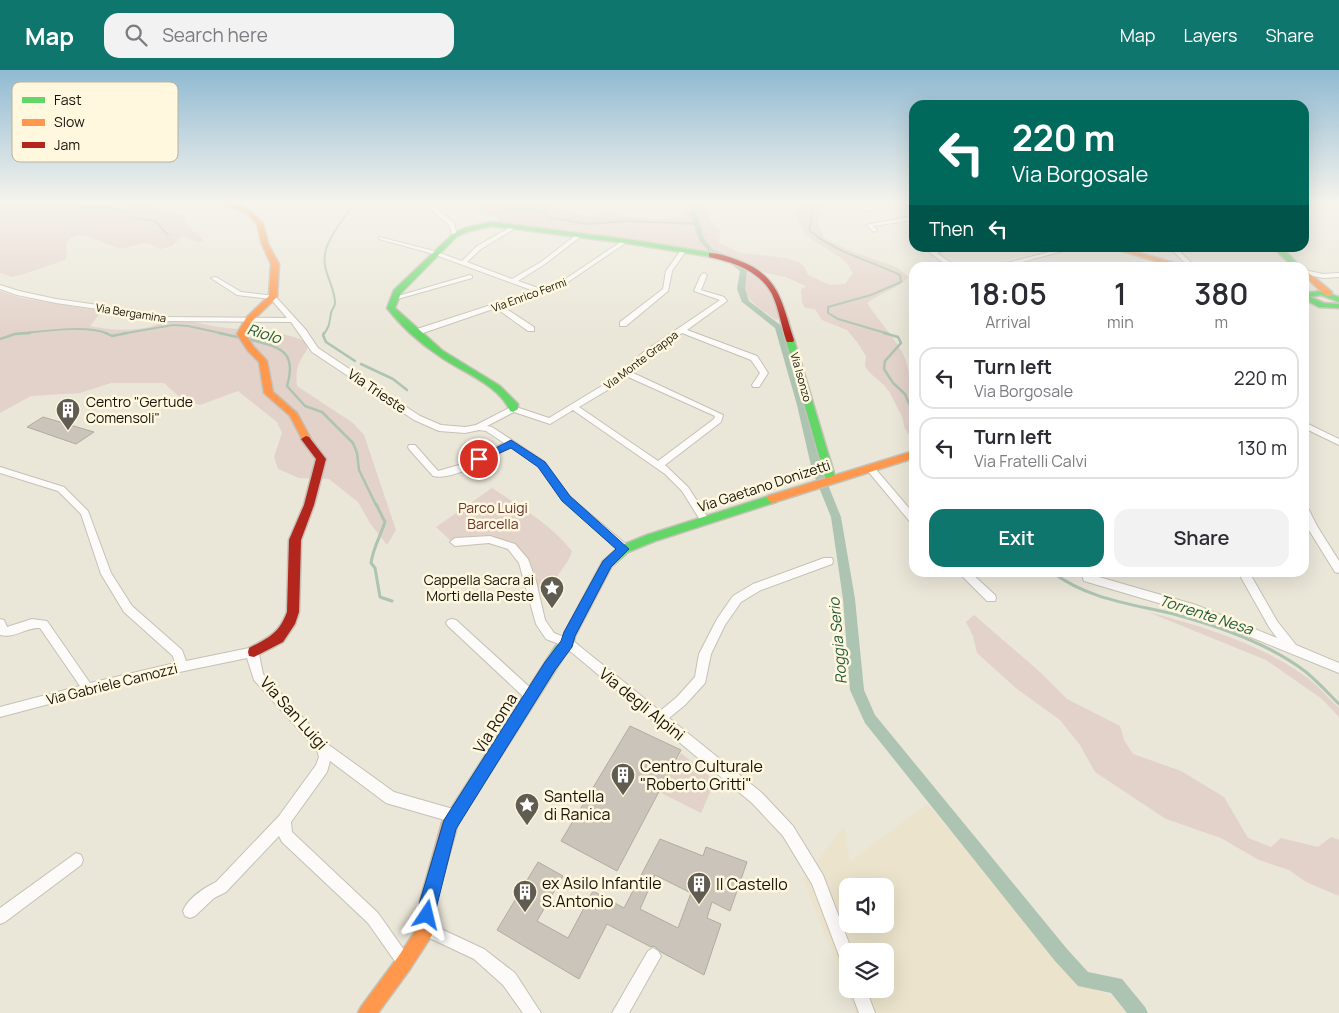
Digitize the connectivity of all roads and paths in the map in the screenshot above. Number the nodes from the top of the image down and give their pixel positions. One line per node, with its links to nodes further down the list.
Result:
1 (267, 246): 30 (street)
2 (406, 246): 14 (street)
3 (441, 246): 14 (street)
4 (482, 246): 20 (street)
5 (565, 246): 26 (street)
6 (618, 246): 28 (street, Via Enrico Fermi)
7 (653, 246): 8 (street)
8 (682, 250): 36 (street); 53 (street, Via Isonzo)
9 (932, 252): 15 (street)
10 (1054, 252): 16 (street)
11 (1131, 252): 17 (street)
12 (1177, 252): 18 (street)
13 (1282, 252): 19 (street)
14 (435, 255): 20 (street); 31 (street)
15 (946, 262)
16 (1014, 262)
17 (1167, 262)
18 (1188, 262)
19 (1293, 262)
20 (462, 264): 26 (street)
21 (1309, 272): 23 (street)
22 (704, 275): 38 (street, Via Monte Grappa)
23 (1339, 275)
24 (470, 277): 31 (street)
25 (214, 278): 30 (street)
26 (513, 281): 28 (street)
27 (0, 287): 34 (street, Via Bergamina)
28 (542, 292): 33 (street, Via Enrico Fermi)
29 (1310, 295): 32 (street); 32 (street)
30 (273, 297): 34 (street); 35 (street, Via Trieste)
31 (394, 298): 39 (street)
32 (1335, 304)
33 (497, 306): 37 (street); 39 (street, Via Enrico Fermi)
34 (249, 320): 35 (street, Via Bergamina); 69 (street)
35 (293, 320): 44 (street, Via Trieste)
36 (623, 324)
37 (531, 329)
38 (681, 330): 40 (street, Via Monte Grappa); 41 (street)
39 (418, 332): 43 (street)
40 (625, 372): 42 (street, Via Monte Grappa); 50 (street)
41 (756, 385)
42 (574, 407): 43 (street, Via Monte Grappa); 50 (street)
43 (513, 409): 44 (street)
44 (479, 427): 47 (street)
45 (1309, 429): 46 (street)
46 (1339, 442)
47 (511, 444): 48 (street); 58 (street)
48 (412, 447)
49 (909, 456): 51 (street, Via Gaetano Donizetti)
50 (659, 465): 56 (street)
51 (870, 468): 53 (street, Via Gaetano Donizetti); 54 (street)
52 (0, 470): 70 (street)
53 (831, 480): 56 (street, Via Gaetano Donizetti)
54 (909, 516)
55 (1309, 520): 60 (street)
56 (705, 521): 58 (street, Via Gaetano Donizetti)
57 (455, 542): 67 (street, Via degli Alpini)
58 (624, 549): 67 (street, Via Roma)
59 (828, 561): 75 (street)
60 (1339, 569)
61 (968, 577): 64 (street)
62 (1088, 577): 68 (street)
63 (1246, 577): 68 (street)
64 (991, 598)
65 (0, 623): 72 (street)
66 (452, 623): 73 (street)
67 (568, 643): 73 (street, Via Roma); 75 (street, Via degli Alpini)
68 (1293, 650): 71 (street)
69 (254, 652): 70 (street, Via Gabriele Camozzi); 76 (street, Via San Luigi)
70 (182, 667): 72 (street, Via Gabriele Camozzi)
71 (1339, 668)
72 (86, 688): 74 (street, Via Gabriele Camozzi)
73 (531, 696): 79 (street, Via Roma)
74 (0, 712)
75 (660, 718): 85 (street, Via degli Alpini)
76 (322, 747): 77 (street, Via San Luigi); 78 (street)
77 (344, 763): 78 (street); 79 (street, Via San Luigi)
78 (322, 768): 80 (street)
79 (455, 816): 84 (street, Via Roma)
80 (284, 821): 82 (street); 87 (street)
81 (76, 860): 83 (street)
82 (190, 911)
83 (0, 917)
84 (426, 929): 87 (street); 90 (street)
85 (841, 943)
86 (653, 956): 91 (street)
87 (404, 963): 89 (street)
88 (861, 998): 92 (street)
89 (367, 1013)
90 (533, 1013)
91 (620, 1013)
92 (867, 1013)

